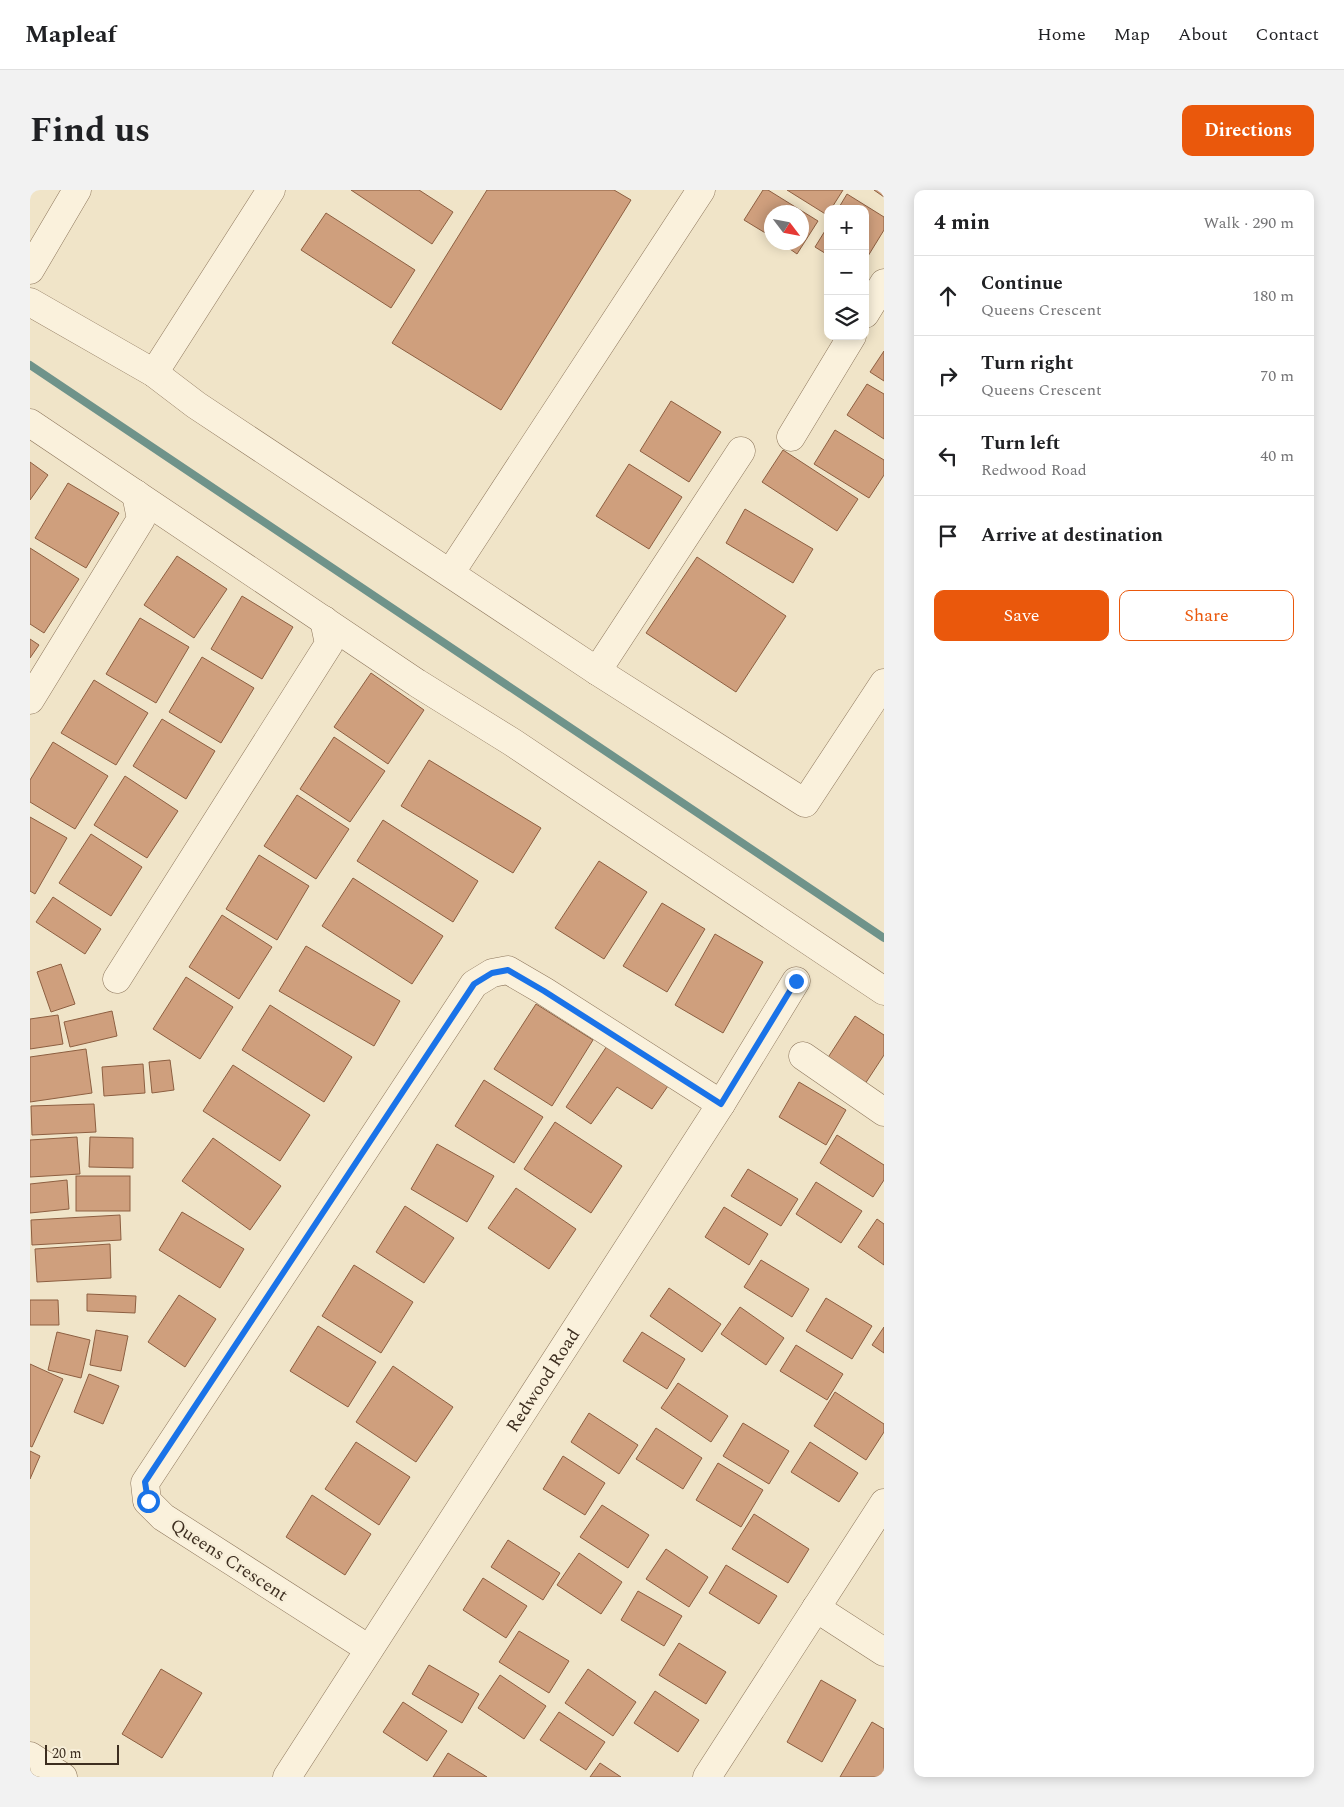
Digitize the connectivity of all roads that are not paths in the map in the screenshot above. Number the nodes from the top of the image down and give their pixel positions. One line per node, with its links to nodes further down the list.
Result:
1 (77, 190): 4 (street)
2 (271, 190): 9 (street)
3 (701, 190): 14 (street)
4 (30, 270)
5 (884, 284): 7 (street)
6 (30, 302): 9 (street)
7 (869, 308)
8 (850, 340): 11 (street)
9 (154, 374): 14 (street)
10 (30, 423): 13 (street)
11 (791, 437)
12 (741, 451): 16 (street)
13 (136, 494): 15 (street); 18 (street)
14 (451, 572): 16 (street)
15 (324, 620): 19 (street); 21 (street)
16 (597, 671): 17 (street)
17 (884, 683)
18 (30, 700)
19 (117, 979)
20 (796, 981): 23 (street, Redwood Road)
21 (884, 991)
22 (803, 1056): 24 (street)
23 (721, 1104): 27 (street, Redwood Road); 27 (street, Queens Crescent)
24 (884, 1112)
25 (884, 1503): 26 (street)
26 (816, 1608): 28 (street); 32 (street)
27 (369, 1649): 31 (street, Redwood Road)
28 (884, 1652)
29 (30, 1756): 30 (street)
30 (63, 1777)
31 (286, 1777)
32 (707, 1777)

